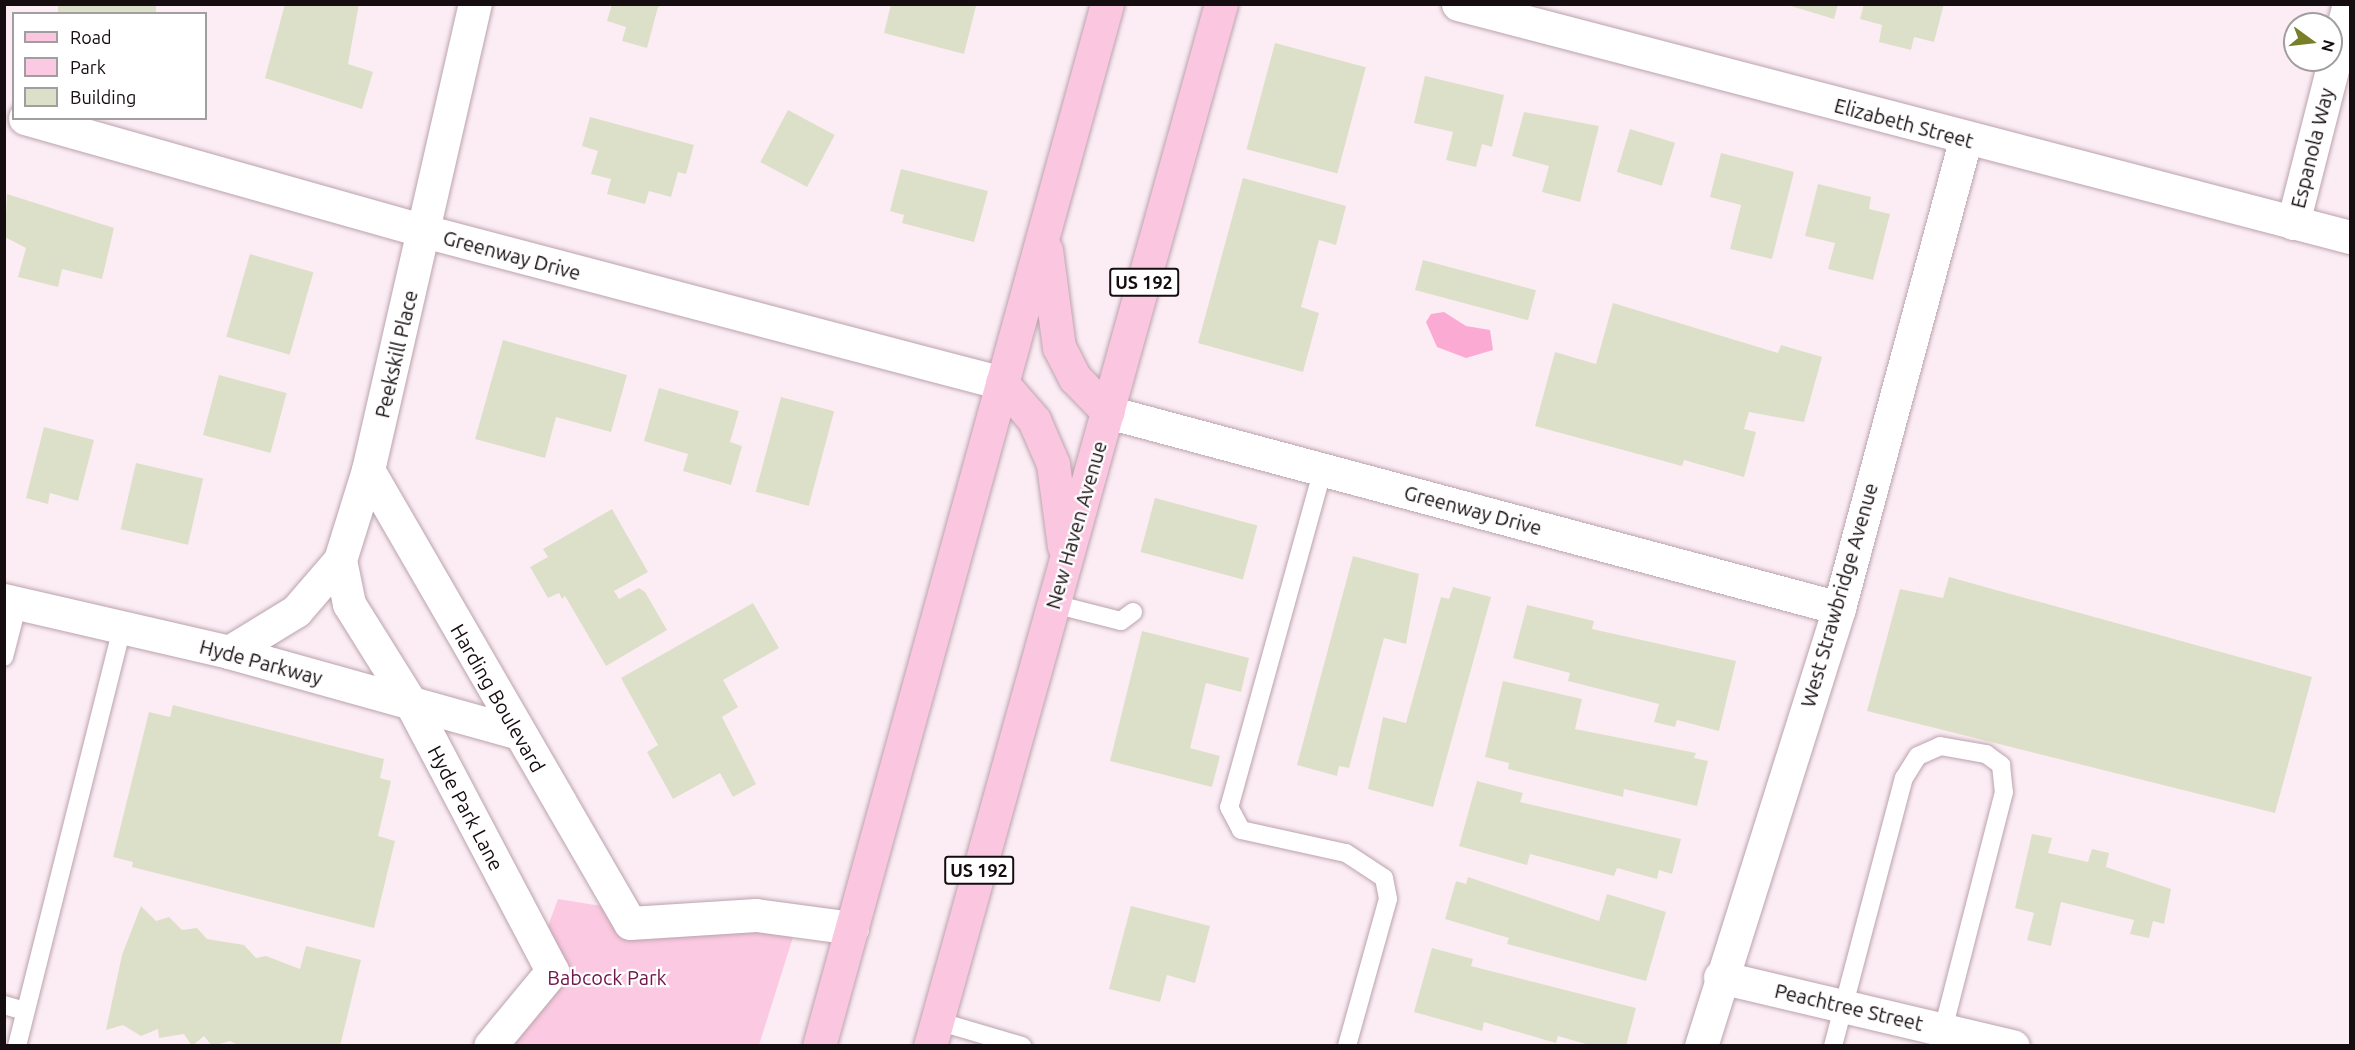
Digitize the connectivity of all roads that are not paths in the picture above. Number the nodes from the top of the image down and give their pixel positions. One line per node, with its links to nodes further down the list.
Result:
1 (475, 4): 9 (street, Peekskill Place)
2 (1107, 4): 10 (main road)
3 (1221, 4): 13 (main road, New Haven Avenue / US 192)
4 (1458, 4): 7 (street, Elizabeth Street)
5 (2349, 4): 8 (street, Espanola Way)
6 (32, 120): 9 (street, Greenway Drive)
7 (1965, 140): 8 (street, Elizabeth Street); 20 (street, West Strawbridge Avenue)
8 (2294, 223): 11 (street, Elizabeth Street)
9 (424, 231): 12 (street, Greenway Drive); 15 (street, Peekskill Place)
10 (1044, 237): 12 (main road); 13 (main road)
11 (2350, 237)
12 (1002, 383): 17 (main road); 27 (main road)
13 (1108, 412): 14 (street, Greenway Drive); 17 (main road, New Haven Avenue / US 192)
14 (1323, 469): 20 (street, Greenway Drive); 38 (lane)
15 (369, 470): 16 (street, Peekskill Place); 26 (street, Harding Boulevard)
16 (340, 560): 23 (street, Peekskill Place); 25 (street, Hyde Park Lane)
17 (1066, 560): 19 (main road, New Haven Avenue / US 192)
18 (11, 601): 22 (street, Hyde Parkway); 24 (lane)
19 (1054, 604): 21 (lane); 32 (main road, New Haven Avenue / US 192)
20 (1839, 608): 28 (street, West Strawbridge Avenue)
21 (1133, 612)
22 (122, 627): 23 (street, Hyde Parkway); 31 (lane)
23 (230, 652): 25 (street, Hyde Parkway)
24 (4, 657)
25 (412, 705): 26 (street, Hyde Parkway); 36 (street, Hyde Park Lane)
26 (516, 732): 27 (street, Harding Boulevard)
27 (852, 928): 37 (main road)
28 (1720, 976): 30 (street, Peachtree Street); 39 (street, West Strawbridge Avenue)
29 (4, 1005): 31 (lane)
30 (1843, 1005): 33 (street, Peachtree Street); 33 (lane); 40 (lane)
31 (25, 1011): 35 (lane)
32 (934, 1033): 34 (lane)
33 (1950, 1035): 41 (street, Peachtree Street)
34 (1025, 1045)
35 (16, 1046)
36 (490, 1046)
37 (819, 1046)
38 (1347, 1046)
39 (1701, 1046)
40 (1833, 1046)
41 (2013, 1046)

